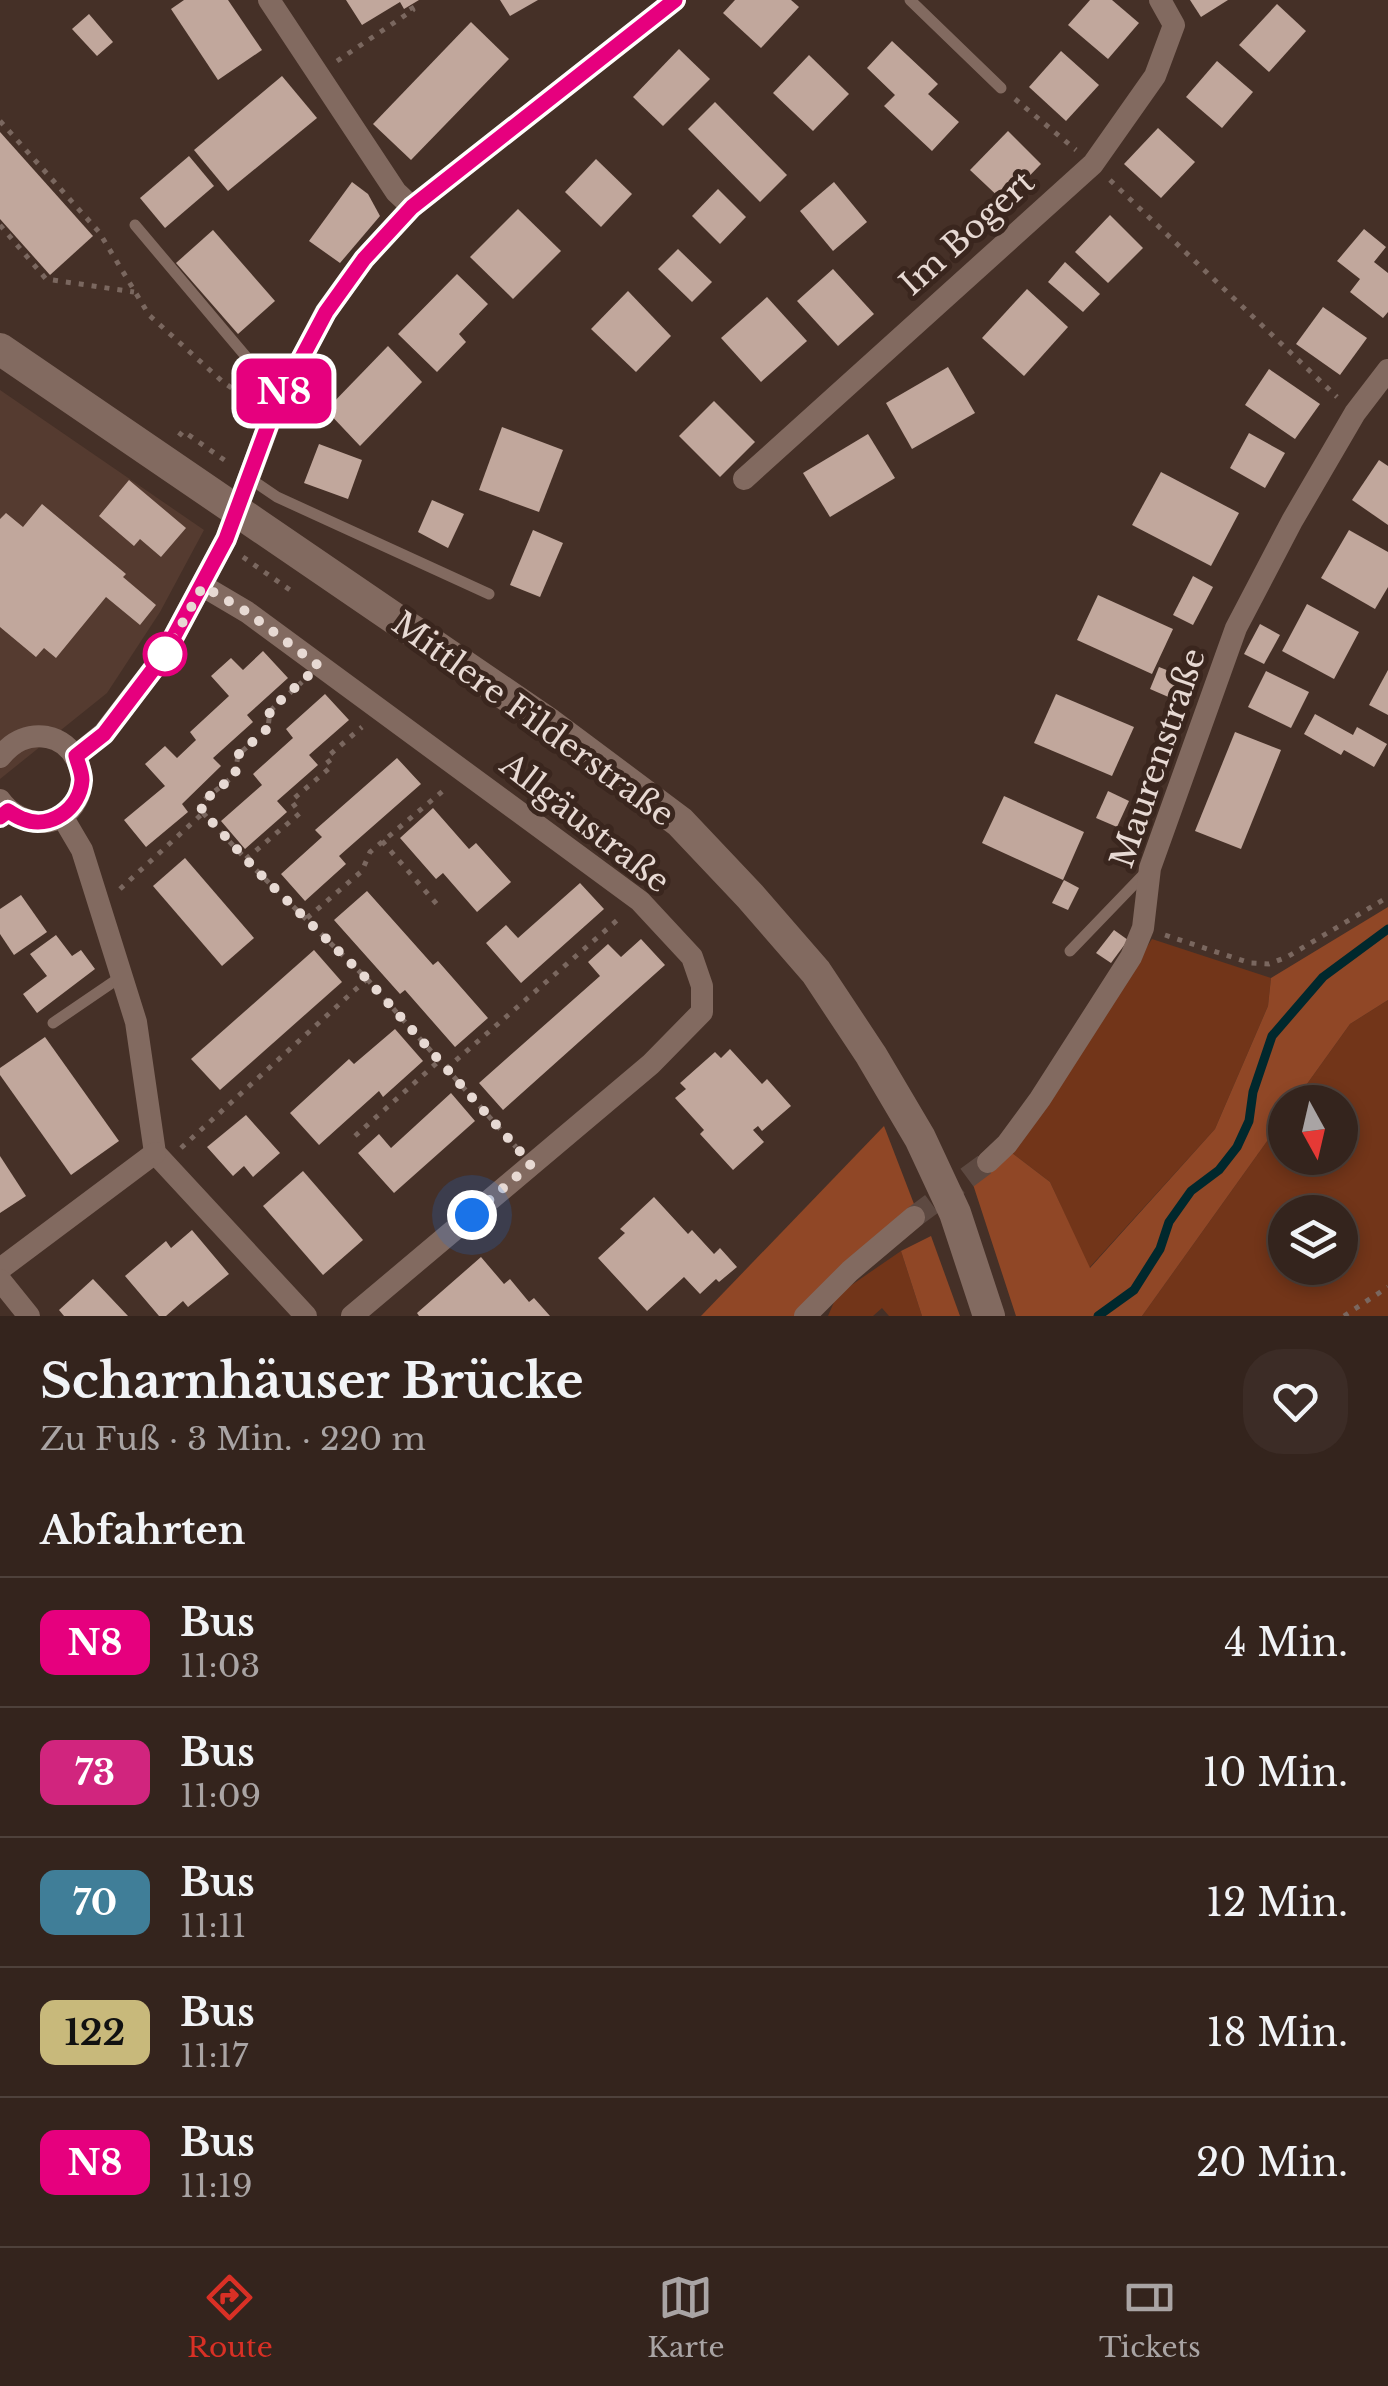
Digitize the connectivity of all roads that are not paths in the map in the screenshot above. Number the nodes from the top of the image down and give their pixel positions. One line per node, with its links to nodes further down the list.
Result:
1 (269, 0): 6 (street)
2 (675, 0): 6 (street)
3 (910, 0): 5 (lane)
4 (1160, 0): 12 (street, Im Bogert)
5 (1002, 88)
6 (412, 207): 10 (street)
7 (135, 225): 10 (lane)
8 (0, 349): 32 (main road, Mittlere Filderstraße)
9 (1388, 370): 19 (street, Maurenstraße)
10 (288, 385): 11 (street)
11 (243, 475): 13 (street); 14 (lane)
12 (744, 479)
13 (203, 586): 16 (street); 30 (street, Allgäustraße)
14 (489, 594)
15 (4, 744): 16 (street)
16 (76, 756): 18 (street)
17 (3, 809): 18 (street)
18 (62, 816): 21 (street)
19 (1150, 868): 20 (lane); 24 (street, Maurenstraße)
20 (1070, 950)
21 (122, 976): 22 (lane); 23 (street)
22 (52, 1024)
23 (160, 1158): 26 (street); 29 (street)
24 (988, 1162)
25 (914, 1216): 31 (street)
26 (0, 1269)
27 (0, 1280): 28 (street)
28 (28, 1316)
29 (306, 1316)
30 (352, 1316)
31 (805, 1316)
32 (989, 1316)

